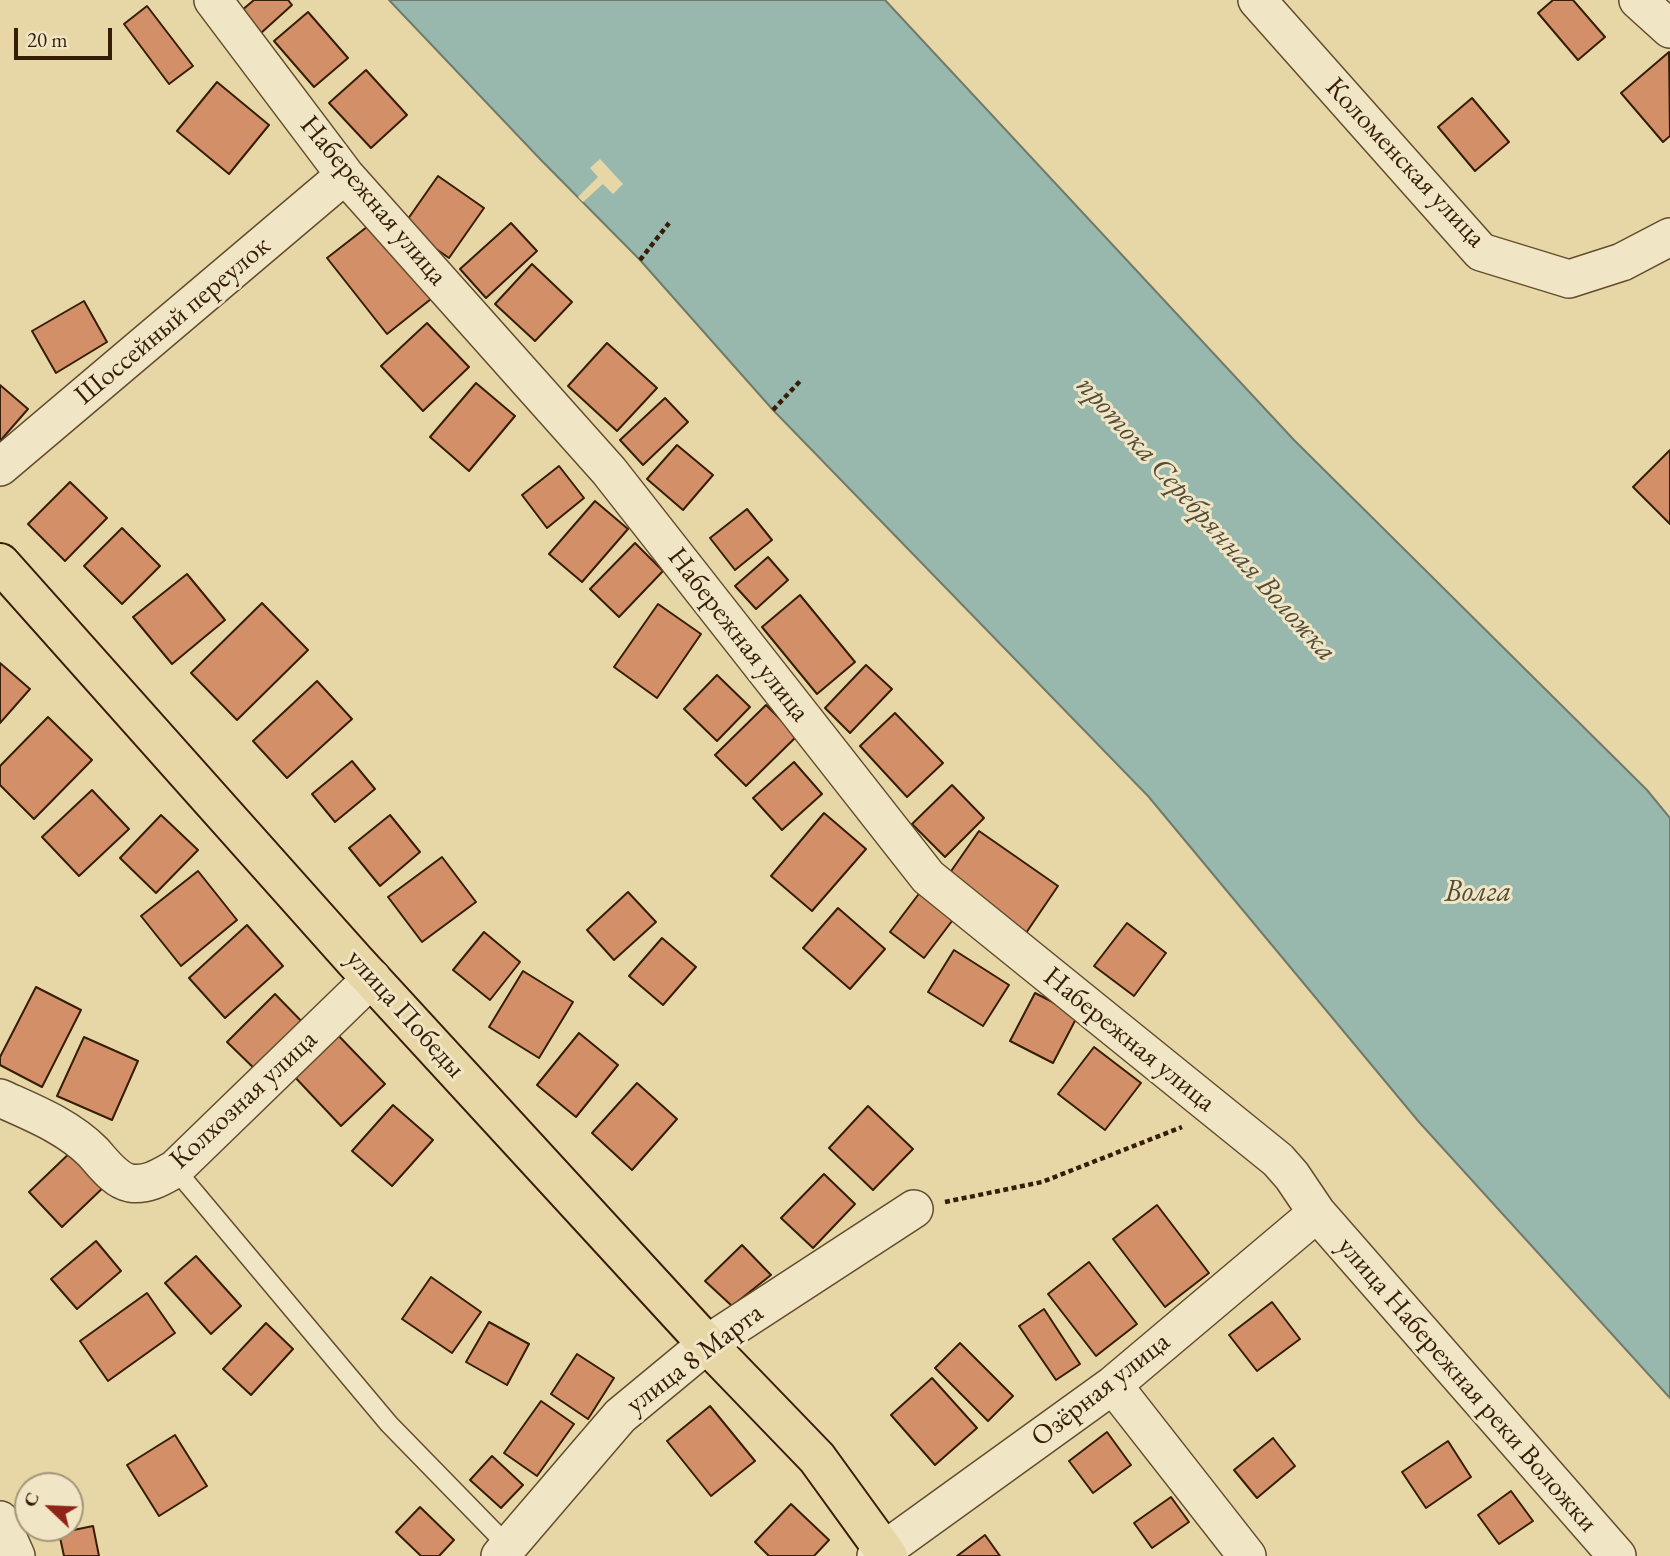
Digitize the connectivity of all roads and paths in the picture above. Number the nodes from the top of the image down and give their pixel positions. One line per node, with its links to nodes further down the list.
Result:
1 (214, 0): 5 (street, Набережная улица)
2 (1257, 0): 7 (street, Коломенская улица)
3 (1638, 0): 4 (street)
4 (1670, 29)
5 (345, 175): 11 (street, Шоссейный переулок); 15 (street, Набережная улица)
6 (669, 223): 8 (path)
7 (1670, 237)
8 (639, 260)
9 (802, 379): 10 (path)
10 (773, 410)
11 (0, 467)
12 (0, 563): 13 (main road, улица Победы)
13 (372, 978): 16 (street, Колхозная улица); 19 (main road, улица Победы)
14 (0, 1098): 16 (street, Колхозная улица)
15 (1219, 1113): 17 (path); 18 (street, Набережная улица)
16 (175, 1169): 22 (lane, улица 8 Марта)
17 (914, 1209): 19 (street, улица 8 Марта)
18 (1317, 1213): 20 (street, Озёрная улица); 26 (street, улица Набережная реки Воложки)
19 (707, 1344): 22 (street, улица 8 Марта); 23 (main road, улица Победы)
20 (1113, 1385): 23 (street, Озёрная улица); 25 (street)
21 (0, 1520): 24 (street)
22 (505, 1551)
23 (883, 1554)
24 (16, 1556)
25 (1247, 1556)
26 (1617, 1556)

